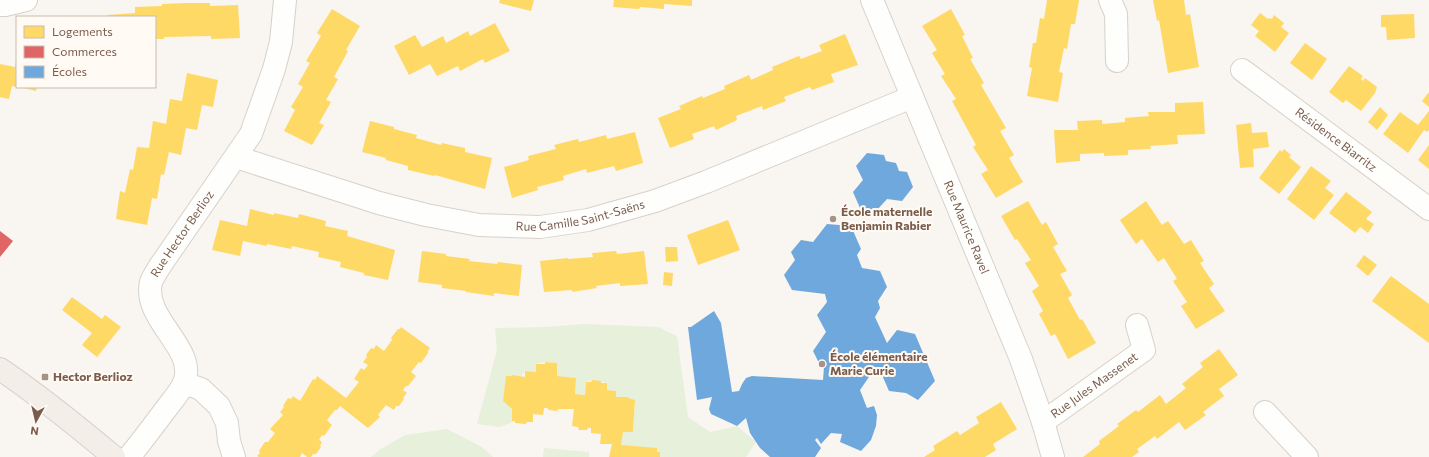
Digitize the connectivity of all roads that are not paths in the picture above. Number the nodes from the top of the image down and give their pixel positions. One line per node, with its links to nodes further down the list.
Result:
1 (26, 0): 5 (street)
2 (285, 0): 9 (street, Rue Hector Berlioz)
3 (872, 0): 8 (street, Rue Maurice Ravel)
4 (1110, 0): 6 (street)
5 (0, 6)
6 (1117, 61)
7 (1242, 70): 10 (street, Résidence Biarritz)
8 (912, 97): 9 (street, Rue Camille Saint-Saëns); 15 (street, Rue Maurice Ravel)
9 (236, 157): 13 (street, Rue Hector Berlioz)
10 (1429, 209)
11 (1136, 325): 15 (street, Rue Jules Massenet)
12 (0, 369): 16 (main road)
13 (184, 383): 17 (street); 18 (street)
14 (1265, 412): 20 (street)
15 (1043, 422): 19 (street, Rue Maurice Ravel)
16 (114, 457)
17 (129, 457)
18 (234, 457)
19 (1053, 457)
20 (1307, 457)

